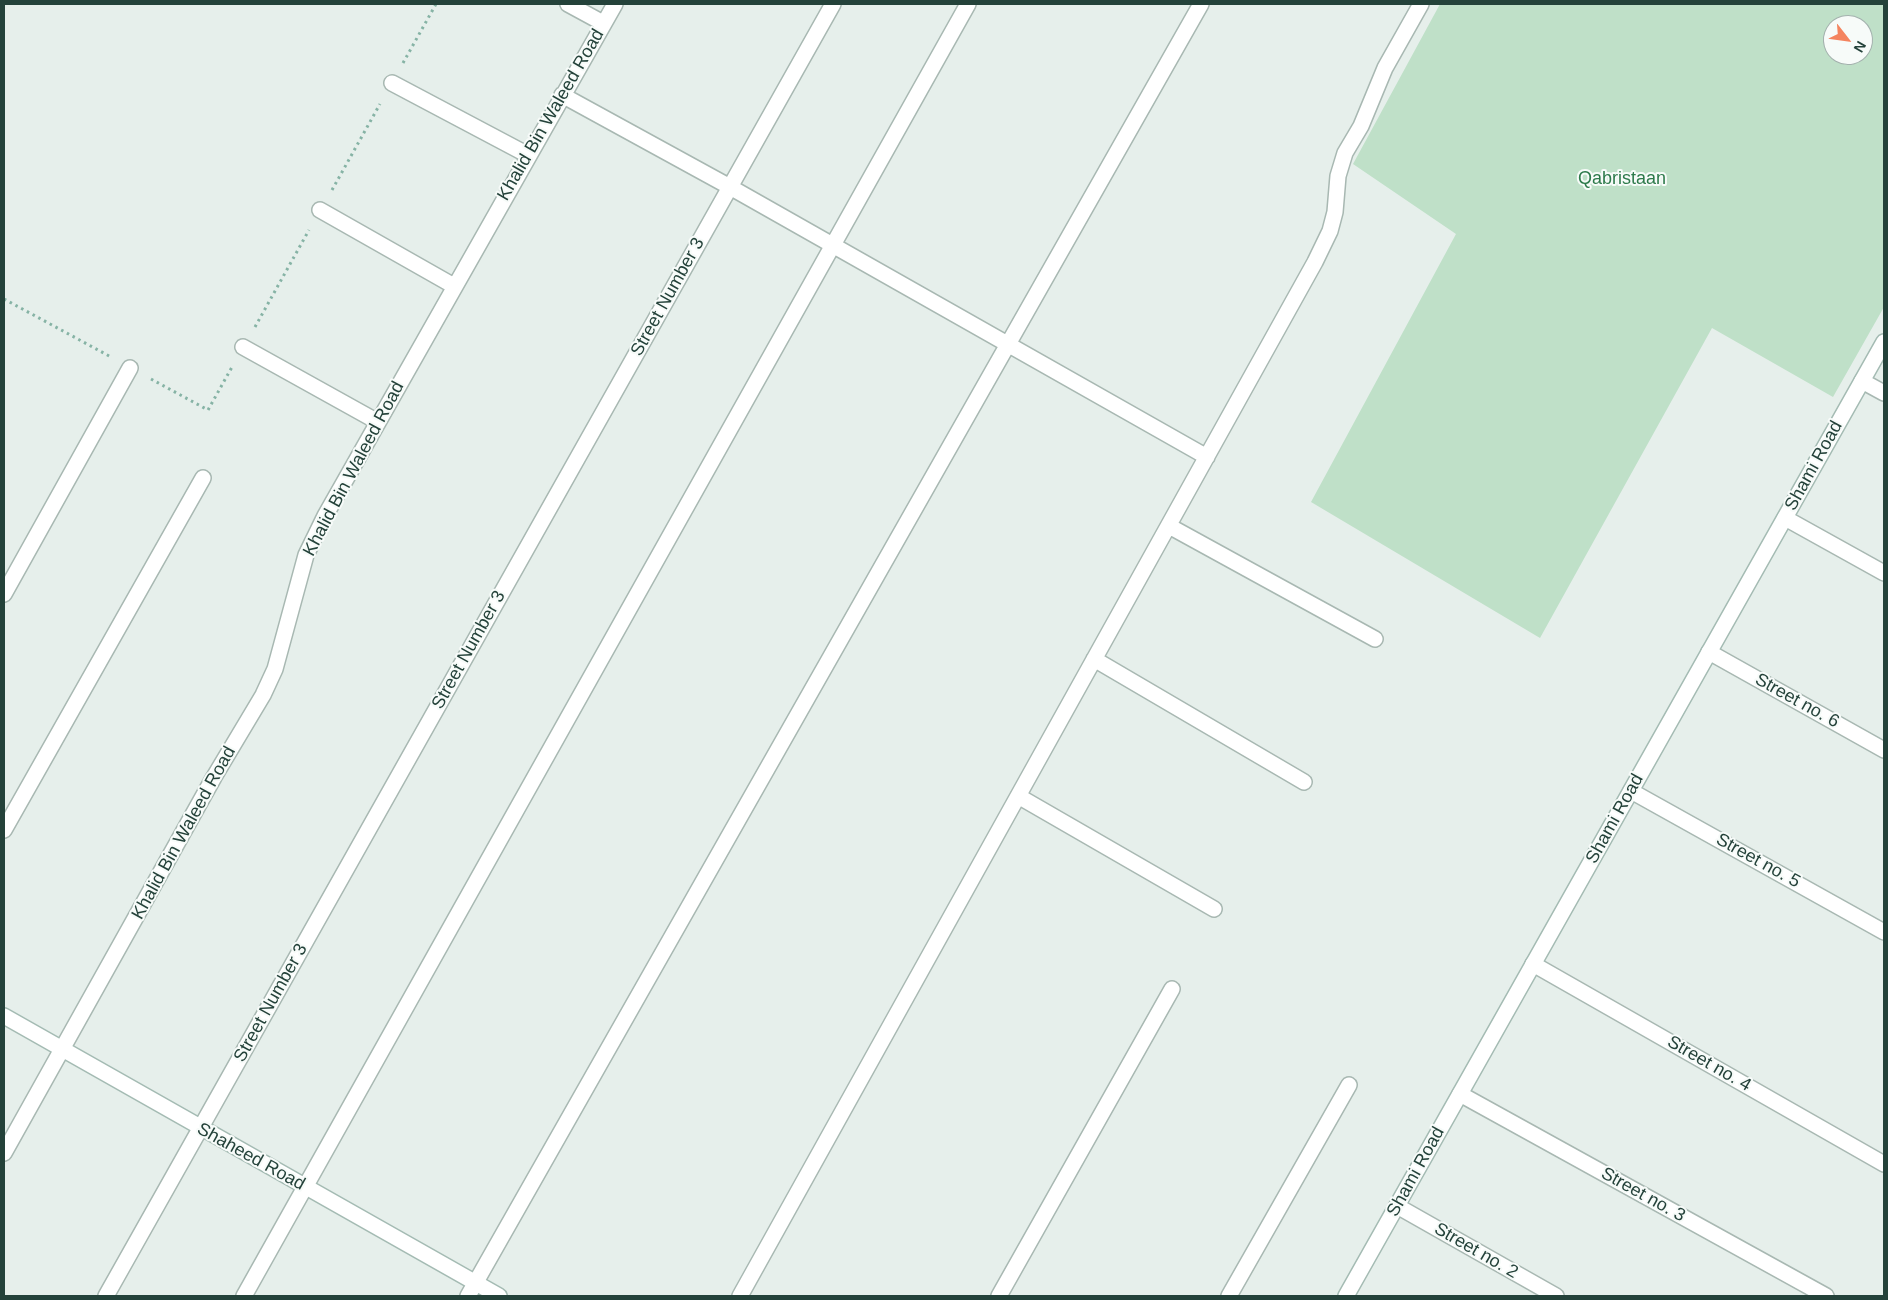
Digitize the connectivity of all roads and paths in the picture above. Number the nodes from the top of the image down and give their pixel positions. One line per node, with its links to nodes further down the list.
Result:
1 (436, 4): 9 (path)
2 (568, 4): 8 (street)
3 (615, 4): 8 (street, Khalid Bin Waleed Road)
4 (833, 4): 12 (street, Street Number 3)
5 (968, 4): 14 (street)
6 (1201, 4): 18 (street)
7 (1421, 4): 24 (street)
8 (603, 23): 10 (street, Khalid Bin Waleed Road)
9 (392, 83): 11 (street); 13 (path)
10 (562, 95): 11 (street, Khalid Bin Waleed Road); 12 (street)
11 (528, 156): 15 (street, Khalid Bin Waleed Road)
12 (730, 187): 14 (street); 46 (street, Street Number 3)
13 (320, 210): 15 (street); 19 (path)
14 (833, 245): 18 (street); 49 (street)
15 (454, 286): 23 (street, Khalid Bin Waleed Road)
16 (4, 299): 20 (path)
17 (1884, 342): 21 (street, Shami Road)
18 (1008, 344): 24 (street); 51 (street)
19 (244, 347): 20 (path); 23 (street)
20 (130, 368): 29 (street)
21 (1862, 381): 22 (street); 26 (street, Shami Road)
22 (1884, 394)
23 (378, 422): 43 (street, Khalid Bin Waleed Road)
24 (1207, 457): 27 (street)
25 (203, 478): 37 (street)
26 (1785, 518): 28 (street); 31 (street, Shami Road)
27 (1168, 526): 30 (street); 32 (street)
28 (1884, 573)
29 (4, 594)
30 (1375, 640)
31 (1709, 652): 33 (street, Street no. 6); 35 (street, Shami Road)
32 (1094, 659): 34 (street); 36 (street)
33 (1884, 750)
34 (1304, 782)
35 (1631, 791): 39 (street, Street no. 5); 40 (street, Shami Road)
36 (1018, 796): 38 (street); 56 (street)
37 (4, 830)
38 (1214, 909)
39 (1884, 932)
40 (1533, 964): 45 (street, Shami Road); 48 (street, Street no. 4)
41 (1172, 989): 57 (street)
42 (4, 1016): 43 (street, Shaheed Road)
43 (62, 1050): 46 (street, Shaheed Road); 47 (street, Khalid Bin Waleed Road)
44 (1349, 1085): 58 (street)
45 (1460, 1094): 50 (street, Shami Road); 61 (street, Street no. 3)
46 (200, 1128): 49 (street, Shaheed Road); 52 (street, Street Number 3)
47 (4, 1152)
48 (1884, 1164)
49 (306, 1187): 51 (street, Shaheed Road); 53 (street)
50 (1397, 1206): 59 (street, Shami Road); 60 (street, Street no. 2)
51 (475, 1282): 54 (street); 55 (street, Shaheed Road)
52 (106, 1296)
53 (244, 1296)
54 (468, 1296)
55 (499, 1296)
56 (740, 1296)
57 (999, 1296)
58 (1229, 1296)
59 (1346, 1296)
60 (1556, 1296)
61 (1826, 1296)

